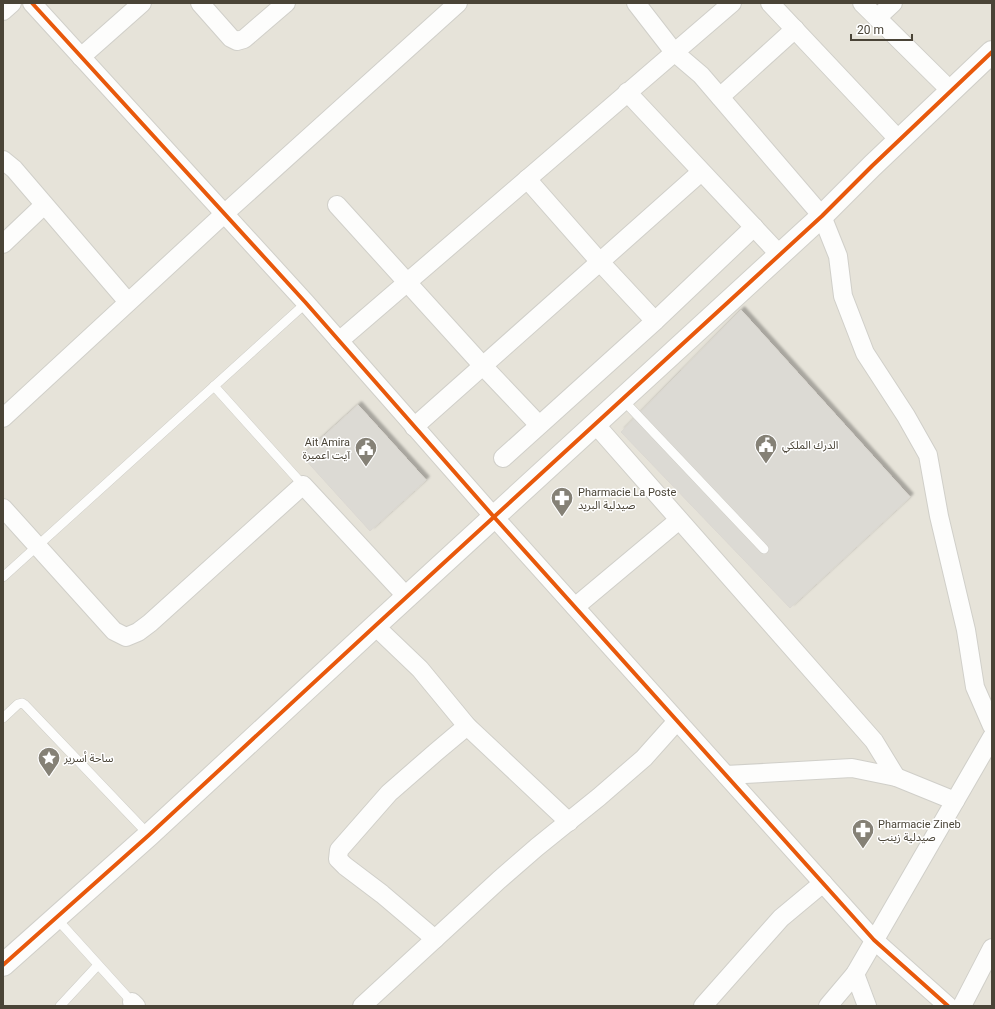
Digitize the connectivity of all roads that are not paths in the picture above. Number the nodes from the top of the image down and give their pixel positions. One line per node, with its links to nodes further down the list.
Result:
1 (12, 3): 12 (street)
2 (32, 3): 17 (street)
3 (142, 3): 17 (street)
4 (200, 3): 5 (street)
5 (286, 3)
6 (636, 3): 15 (street)
7 (732, 3): 15 (street)
8 (770, 3): 14 (street)
9 (862, 3): 13 (street)
10 (893, 3): 13 (street)
11 (453, 5): 27 (street)
12 (3, 10)
13 (877, 18): 18 (street)
14 (795, 29): 20 (street); 21 (street)
15 (674, 52): 19 (street); 20 (street)
16 (992, 52): 18 (street)
17 (81, 57): 27 (street)
18 (951, 91): 21 (street)
19 (627, 92): 23 (street); 24 (street)
20 (720, 97): 28 (street)
21 (899, 140): 28 (street)
22 (3, 160): 25 (street)
23 (701, 172): 29 (street); 32 (street)
24 (526, 179): 32 (street); 33 (street)
25 (44, 205): 30 (street); 34 (street)
26 (337, 205): 33 (street)
27 (224, 214): 34 (street); 35 (street)
28 (822, 216): 31 (street); 59 (street)
29 (754, 227): 31 (street); 36 (street)
30 (3, 244)
31 (780, 255): 40 (street)
32 (600, 262): 36 (street); 38 (street)
33 (407, 282): 37 (street); 38 (street)
34 (128, 302): 41 (street)
35 (306, 303): 37 (street); 39 (lane)
36 (656, 321): 42 (street)
37 (339, 341): 44 (street)
38 (483, 366): 42 (street); 44 (street)
39 (214, 386): 46 (lane); 50 (lane)
40 (623, 400): 43 (street); 51 (lane)
41 (3, 418)
42 (539, 425): 45 (street)
43 (596, 425): 48 (street); 49 (street)
44 (414, 427): 48 (street)
45 (503, 458)
46 (303, 485): 50 (street); 53 (street)
47 (3, 508): 50 (street)
48 (494, 517): 53 (street); 54 (street)
49 (679, 520): 54 (street); 63 (street)
50 (37, 546): 52 (lane)
51 (764, 549)
52 (3, 577)
53 (407, 597): 55 (street)
54 (575, 607): 57 (street)
55 (375, 626): 58 (street); 66 (street)
56 (3, 718): 66 (lane)
57 (677, 720): 62 (street); 65 (street)
58 (468, 726): 65 (street); 69 (street)
59 (992, 726)
60 (992, 737): 61 (street)
61 (984, 763): 64 (street)
62 (726, 775): 63 (street); 67 (street)
63 (896, 777): 64 (street)
64 (955, 801): 70 (street)
65 (569, 822): 69 (street)
66 (149, 835): 68 (street)
67 (823, 883): 70 (street); 78 (street)
68 (56, 918): 72 (street); 73 (lane)
69 (435, 939): 77 (street)
70 (874, 940): 74 (street); 81 (street)
71 (992, 948): 82 (street)
72 (3, 965)
73 (98, 965): 75 (lane); 76 (lane)
74 (855, 974): 79 (street); 80 (street)
75 (132, 1005)
76 (60, 1006)
77 (362, 1006)
78 (703, 1006)
79 (828, 1006)
80 (867, 1006)
81 (948, 1006)
82 (962, 1006)

